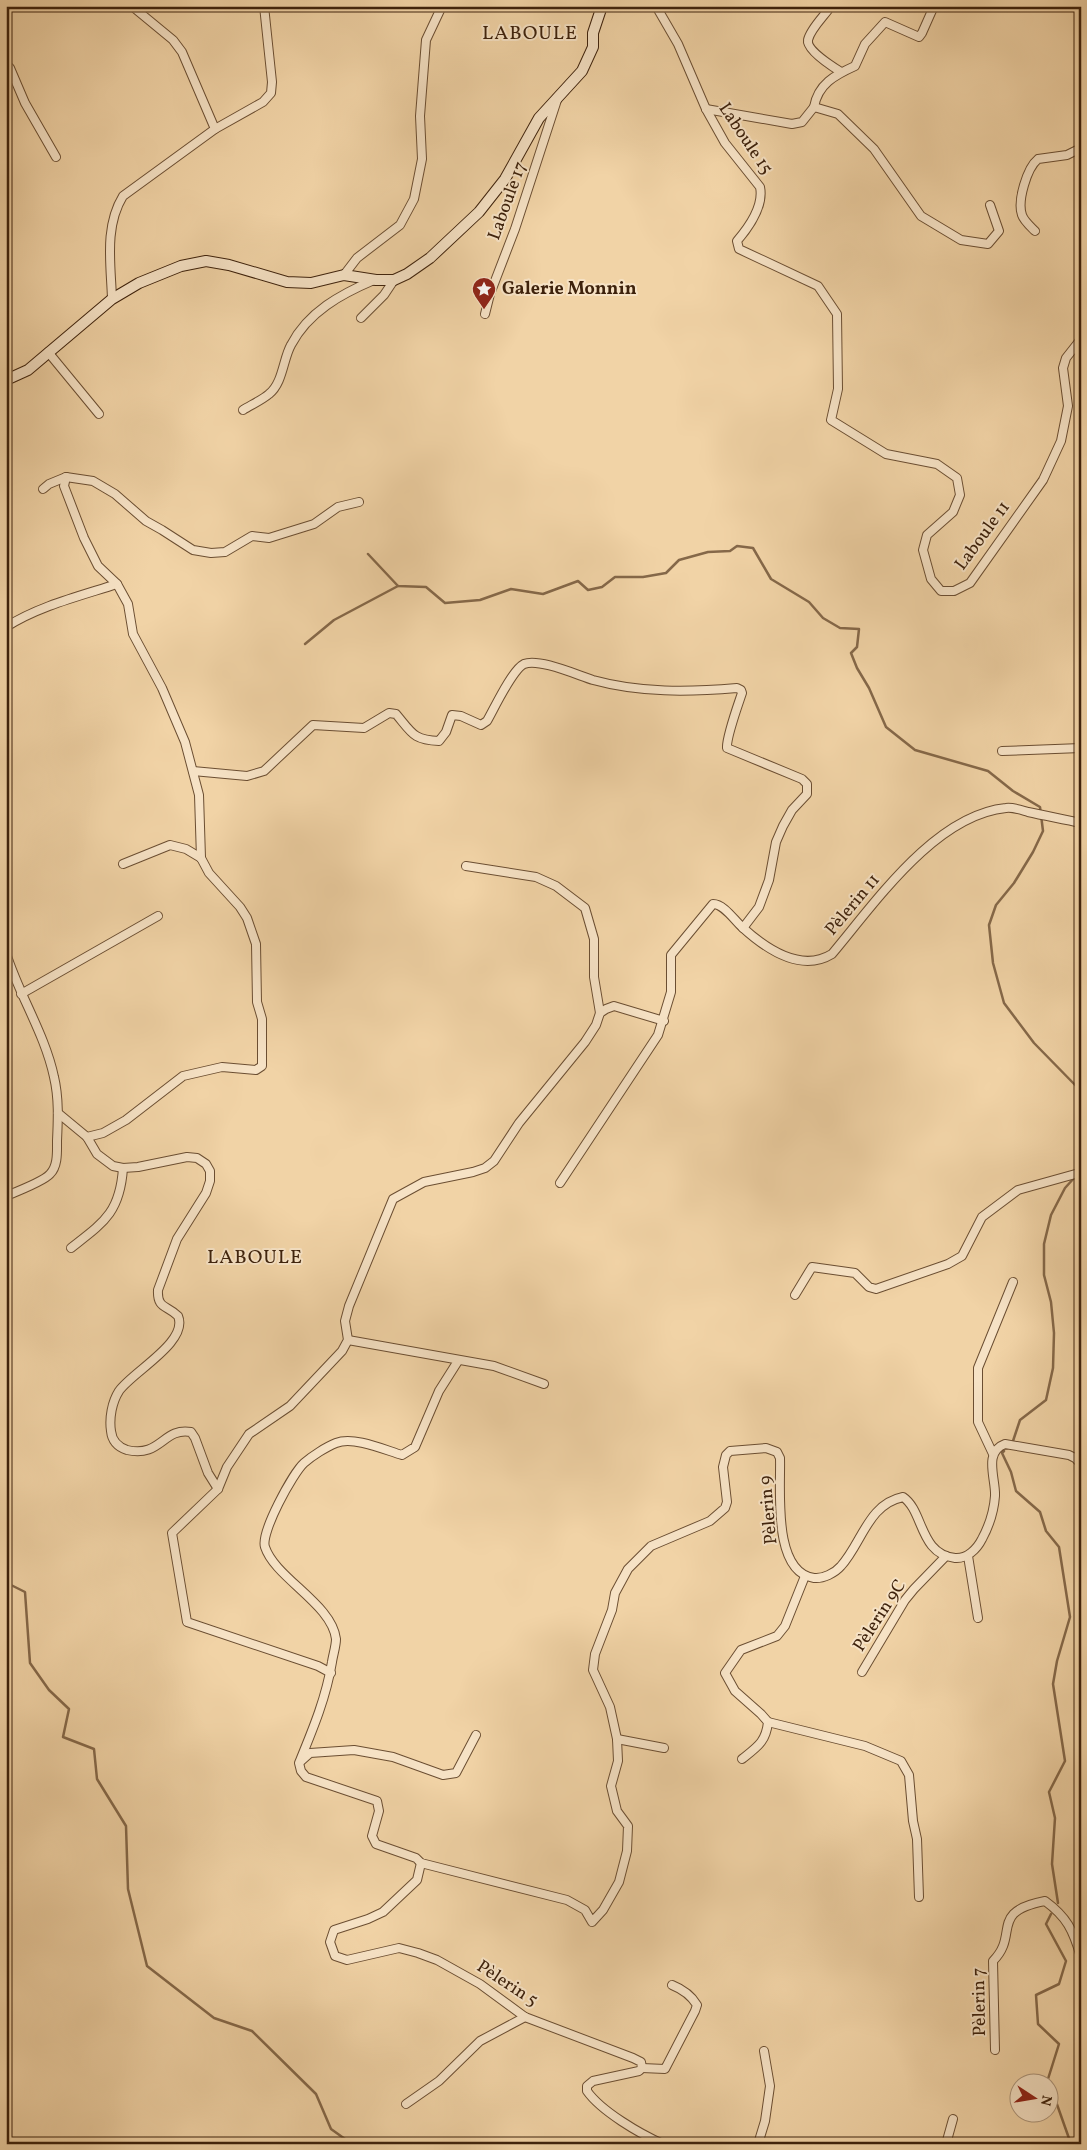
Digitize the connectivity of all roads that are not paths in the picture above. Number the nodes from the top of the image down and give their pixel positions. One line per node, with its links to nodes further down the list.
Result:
1 (264, 6): 13 (street)
2 (442, 6): 18 (street)
3 (602, 6): 10 (main road)
4 (656, 6): 12 (street, Laboule 15)
5 (934, 6): 9 (street)
6 (133, 7): 13 (street)
7 (828, 10): 9 (street)
8 (6, 64): 15 (street)
9 (841, 72): 11 (street)
10 (558, 98): 20 (main road); 22 (street, Laboule 17)
11 (814, 107): 12 (street); 16 (street)
12 (706, 108): 29 (street, Laboule 15)
13 (215, 129): 21 (street)
14 (1081, 148): 17 (street)
15 (56, 156)
16 (990, 205)
17 (1035, 231)
18 (344, 274): 19 (main road); 21 (main road)
19 (376, 280): 20 (main road); 27 (street)
20 (394, 280): 23 (street)
21 (112, 299): 25 (main road)
22 (485, 314)
23 (360, 318)
24 (1081, 339): 29 (street, Laboule 11)
25 (48, 352): 26 (main road); 28 (street)
26 (6, 380)
27 (243, 410)
28 (99, 414)
29 (937, 464)
30 (66, 477): 31 (street); 32 (street); 33 (street)
31 (43, 489)
32 (359, 502)
33 (117, 584): 34 (street); 37 (street)
34 (6, 627)
35 (1081, 748): 36 (street)
36 (1002, 751)
37 (193, 771): 39 (street); 43 (street)
38 (1081, 823): 43 (street, Pèlerin 11)
39 (201, 858): 40 (street); 49 (street)
40 (123, 864)
41 (466, 866): 46 (street)
42 (158, 916): 45 (street)
43 (743, 928): 47 (street, Pèlerin 11)
44 (6, 953): 45 (street)
45 (21, 994): 48 (street)
46 (600, 1014): 47 (street); 57 (street)
47 (664, 1021): 52 (street)
48 (58, 1114): 49 (street); 53 (street)
49 (86, 1137): 50 (street)
50 (123, 1168): 54 (street); 62 (street)
51 (1081, 1174): 56 (street)
52 (560, 1183)
53 (6, 1196)
54 (70, 1248)
55 (1013, 1282): 60 (street)
56 (795, 1295)
57 (348, 1340): 58 (street); 62 (street)
58 (458, 1361): 59 (street); 68 (street)
59 (544, 1384)
60 (994, 1454): 61 (street); 64 (street)
61 (1081, 1464)
62 (218, 1489): 68 (street)
63 (946, 1556): 64 (street); 65 (street); 67 (street, Pèlerin 9C)
64 (968, 1556): 66 (street)
65 (805, 1576): 69 (street); 71 (street, Pèlerin 9)
66 (978, 1618)
67 (862, 1672)
68 (330, 1673): 74 (street)
69 (768, 1722): 73 (street); 76 (street)
70 (476, 1735): 74 (street)
71 (617, 1739): 72 (street); 75 (street)
72 (664, 1748)
73 (742, 1759)
74 (299, 1763): 75 (street)
75 (421, 1863): 79 (street, Pèlerin 5)
76 (919, 1898)
77 (1081, 1956): 80 (street, Pèlerin 7)
78 (672, 1985): 82 (street)
79 (525, 2017): 82 (street, Pèlerin 5); 83 (street)
80 (995, 2050)
81 (764, 2051): 86 (street)
82 (642, 2068): 85 (street)
83 (406, 2104)
84 (953, 2119): 87 (street)
85 (663, 2144)
86 (758, 2144)
87 (946, 2144)

